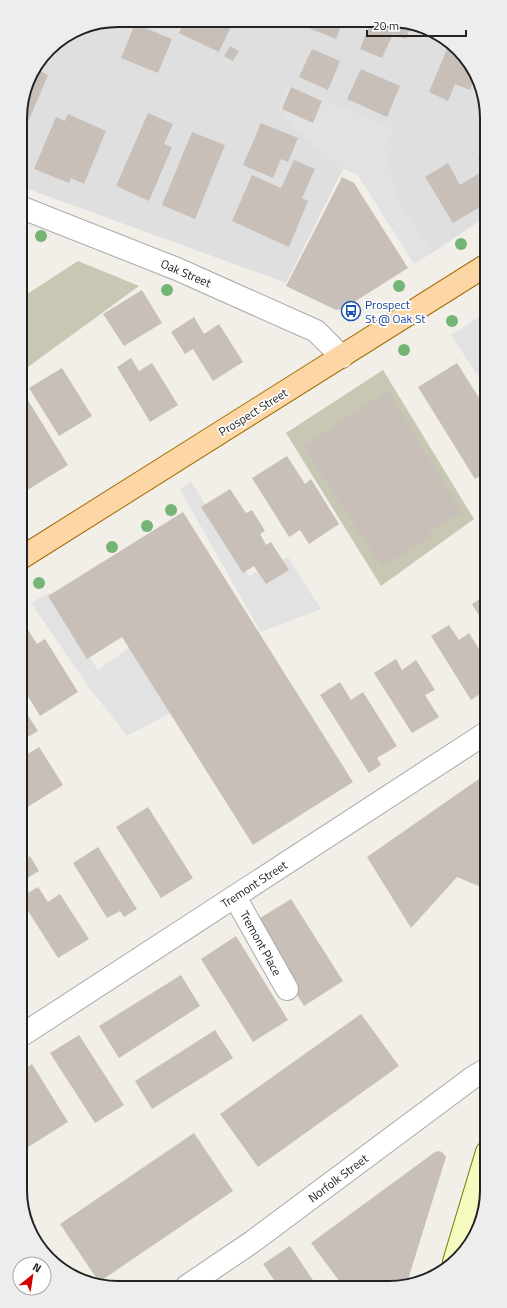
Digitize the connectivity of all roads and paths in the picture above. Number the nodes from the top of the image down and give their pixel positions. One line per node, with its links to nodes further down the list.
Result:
1 (27, 210): 3 (street, Oak Street)
2 (480, 269): 3 (main road, Prospect Street)
3 (342, 357): 4 (main road, Prospect Street)
4 (27, 554)
5 (480, 737): 6 (street, Tremont Street)
6 (235, 897): 7 (street, Tremont Place); 8 (street, Tremont Street)
7 (287, 989)
8 (27, 1032)
9 (480, 1073): 12 (street, Norfolk Street)
10 (480, 1175): 11 (main road)
11 (458, 1249)
12 (194, 1281)

